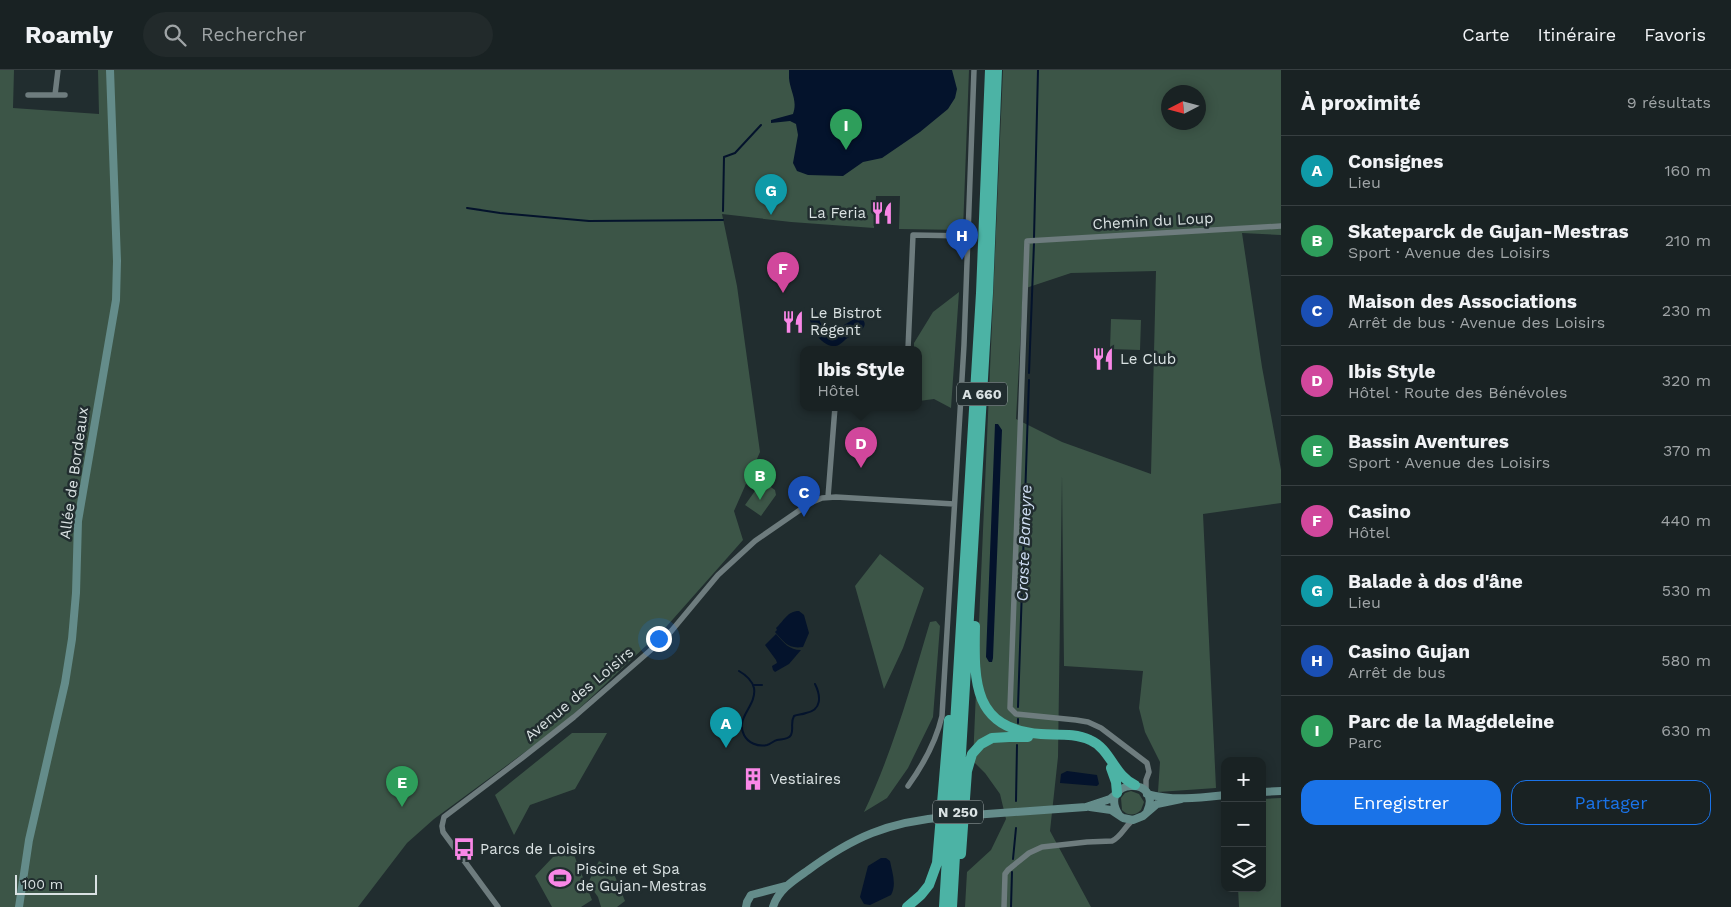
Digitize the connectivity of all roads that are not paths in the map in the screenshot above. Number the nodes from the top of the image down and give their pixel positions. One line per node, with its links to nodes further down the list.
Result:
1 (58, 70): 7 (street)
2 (110, 70): 34 (main road, Allée de Bordeaux)
3 (974, 70): 10 (street)
4 (990, 70): 16 (highway, A 660)
5 (997, 70): 13 (highway, A 660)
6 (28, 95): 7 (street)
7 (55, 95): 8 (street)
8 (66, 95)
9 (1281, 226): 18 (street, Chemin du Loup)
10 (968, 236): 11 (street); 15 (street)
11 (908, 346)
12 (834, 411): 14 (street)
13 (979, 448): 17 (highway, A 660); 20 (highway)
14 (828, 497): 15 (street); 35 (street, Avenue des Loisirs)
15 (954, 504): 19 (street)
16 (963, 590): 38 (highway); 39 (highway, A 660)
17 (963, 717): 40 (highway, N 250)
18 (1146, 780): 20 (street); 24 (street)
19 (908, 786)
20 (1136, 786): 23 (main road); 24 (main road)
21 (1281, 791): 22 (main road)
22 (1266, 792)
23 (1117, 794): 27 (main road); 29 (main road); 40 (highway)
24 (1147, 794): 26 (main road); 28 (main road)
25 (1221, 795): 26 (main road)
26 (1181, 799): 28 (main road)
27 (1086, 807): 29 (main road); 32 (main road)
28 (1146, 812): 30 (main road)
29 (1119, 815): 30 (main road); 31 (street)
30 (1134, 820): 31 (street)
31 (1121, 831): 41 (street)
32 (791, 882): 33 (main road); 37 (main road)
33 (764, 893): 36 (main road); 37 (main road)
34 (19, 907)
35 (498, 907)
36 (746, 907)
37 (774, 907)
38 (907, 907)
39 (944, 907)
40 (953, 907)
41 (1004, 907)

